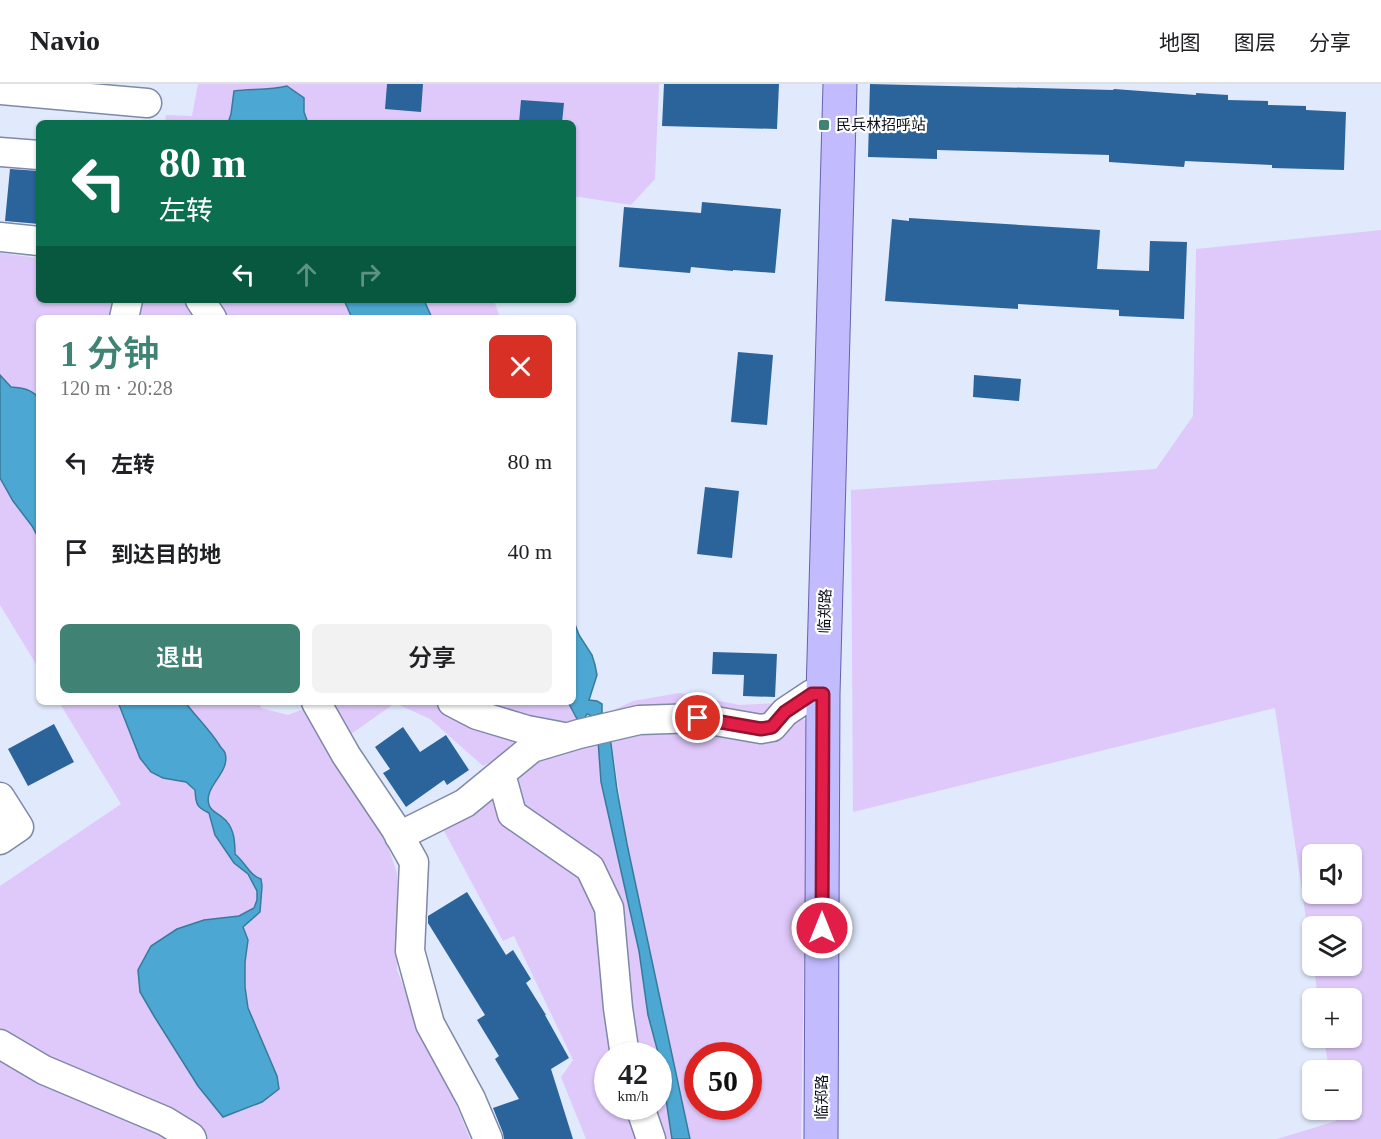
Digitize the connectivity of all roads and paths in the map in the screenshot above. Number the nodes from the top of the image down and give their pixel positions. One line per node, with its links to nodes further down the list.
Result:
1 (840, 84): 8 (main road, 临郑路)
2 (0, 90): 3 (lane)
3 (147, 103)
4 (0, 152): 5 (lane)
5 (36, 155)
6 (0, 237): 7 (lane)
7 (36, 241)
8 (823, 694): 11 (lane); 22 (main road, 临郑路)
9 (318, 705): 14 (lane)
10 (458, 705): 11 (lane)
11 (566, 738): 12 (lane)
12 (501, 774): 14 (lane); 16 (lane)
13 (0, 797): 15 (lane)
14 (399, 836): 20 (lane)
15 (0, 840)
16 (624, 1042)
17 (0, 1044): 19 (lane)
18 (644, 1120): 21 (lane)
19 (192, 1139)
20 (488, 1139)
21 (651, 1139)
22 (821, 1139)

